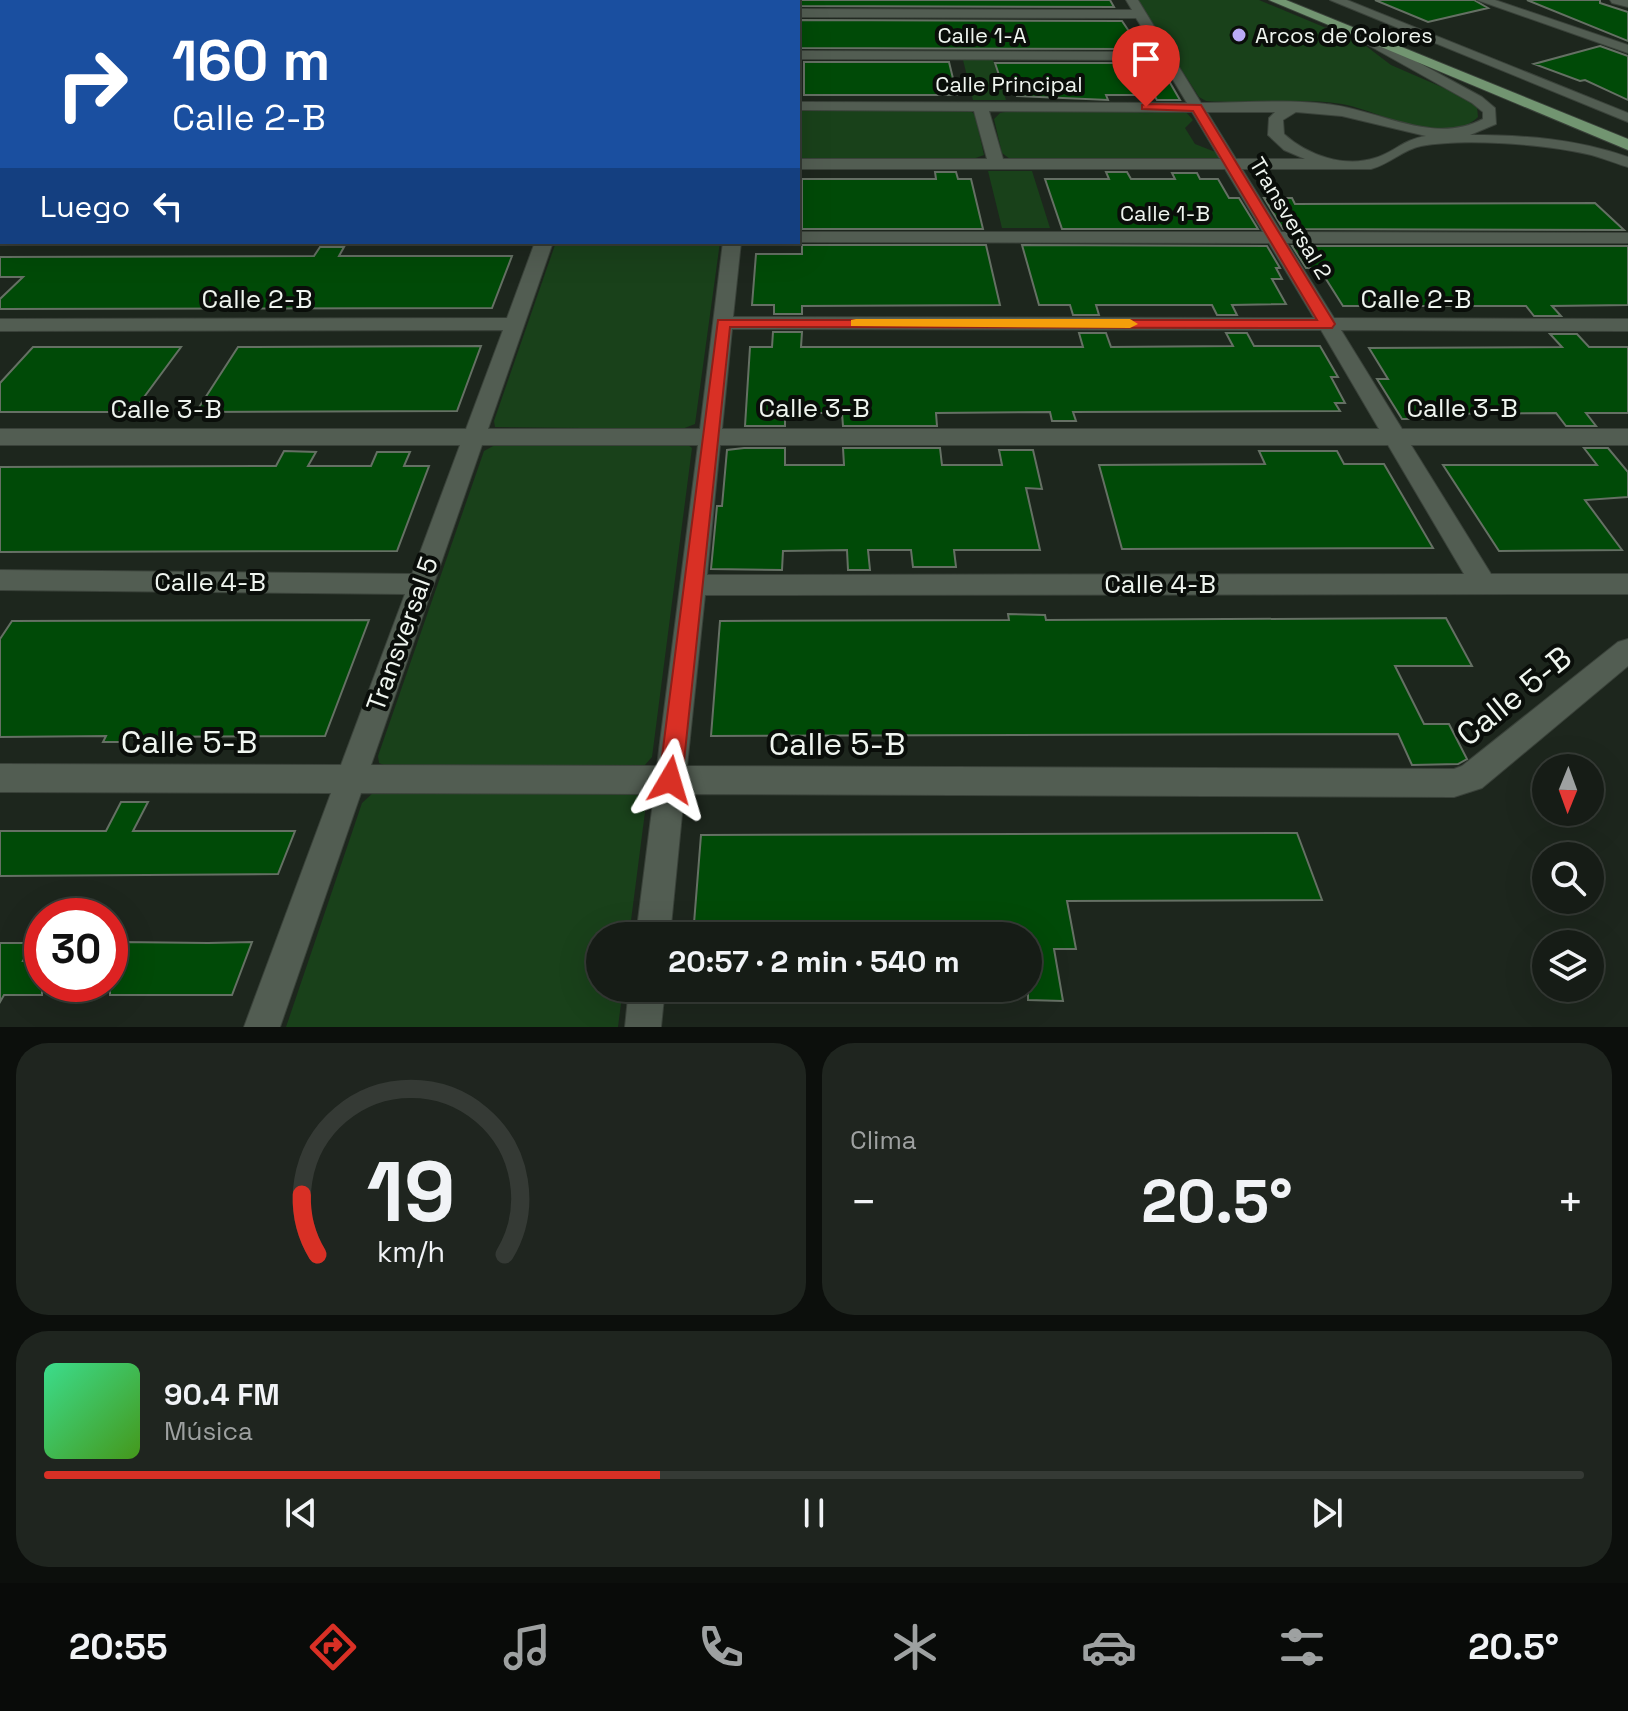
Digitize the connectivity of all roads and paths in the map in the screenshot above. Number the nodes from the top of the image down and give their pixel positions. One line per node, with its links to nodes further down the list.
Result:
1 (1132, 0): 9 (street, Transversal 2)
2 (1275, 0): 10 (main road)
3 (1298, 0): 19 (main road)
4 (1336, 0): 18 (street)
5 (1483, 0): 11 (street)
6 (1616, 0): 7 (street)
7 (1628, 3)
8 (800, 13): 9 (street)
9 (1141, 14): 13 (street, Transversal 2)
10 (1366, 38): 17 (street, Calle Principal); 20 (main road)
11 (1628, 49)
12 (800, 55): 13 (street, Calle 1-A)
13 (1166, 56): 16 (street, Transversal 2)
14 (800, 106): 15 (street, Calle Principal)
15 (980, 106): 16 (street, Calle Principal); 23 (street)
16 (1197, 107): 17 (street, Calle Principal); 24 (street, Transversal 2)
17 (1295, 107): 25 (street)
18 (1628, 118)
19 (1628, 133)
20 (1628, 145)
21 (1628, 162): 25 (street)
22 (800, 164): 23 (street)
23 (996, 164): 24 (street)
24 (1231, 164): 25 (street); 27 (street, Transversal 2)
25 (1337, 164)
26 (800, 237): 27 (street, Calle 1-B)
27 (1275, 237): 28 (street, Calle 1-B); 33 (street, Transversal 2)
28 (1628, 238)
29 (543, 244): 32 (street, Transversal 5)
30 (732, 244): 31 (street)
31 (723, 323): 33 (street, Calle 2-B); 37 (street)
32 (514, 324): 34 (street, Calle 2-B); 36 (street, Transversal 5)
33 (1327, 324): 35 (street, Calle 2-B); 38 (street, Transversal 2)
34 (0, 325)
35 (1628, 325)
36 (474, 436): 37 (street, Calle 3-B); 39 (street, Calle 3-B); 43 (street, Transversal 5)
37 (710, 436): 38 (street, Calle 3-B); 45 (street)
38 (1394, 436): 40 (street, Calle 3-B); 42 (street, Transversal 2)
39 (0, 437)
40 (1628, 437)
41 (0, 580): 43 (street, Calle 4-B)
42 (1483, 583): 44 (street, Calle 4-B); 45 (street, Calle 4-B)
43 (421, 584): 48 (street, Transversal 5)
44 (1628, 584)
45 (693, 585): 49 (street)
46 (1628, 650): 49 (street, Calle 5-B)
47 (0, 778): 48 (street, Calle 5-B)
48 (350, 779): 49 (street, Calle 5-B); 52 (street, Transversal 5)
49 (670, 780): 50 (street)
50 (655, 922)
51 (646, 1002): 53 (street)
52 (262, 1027)
53 (643, 1027)

